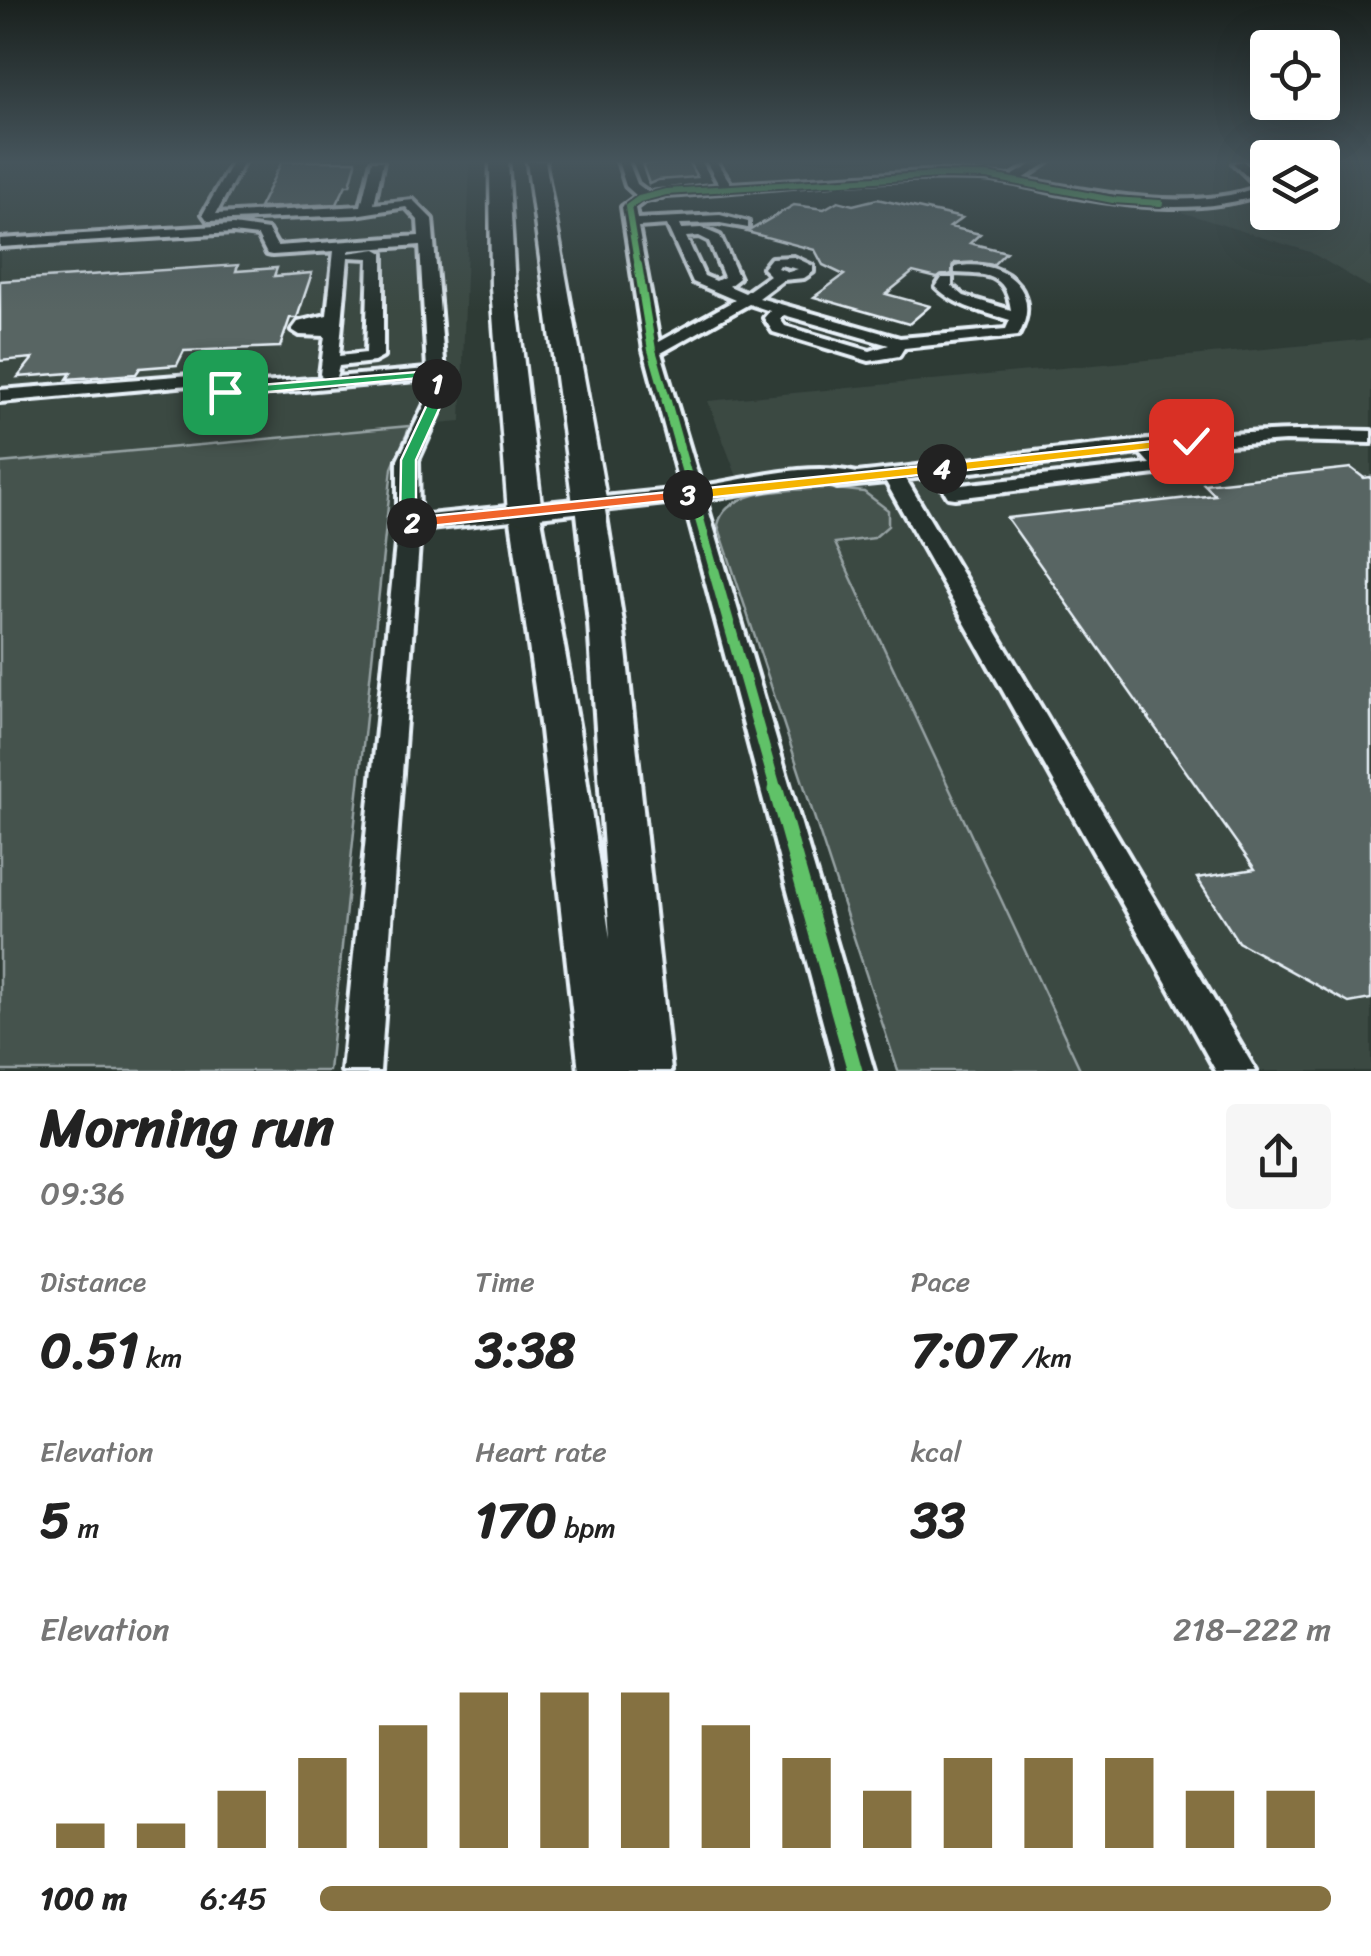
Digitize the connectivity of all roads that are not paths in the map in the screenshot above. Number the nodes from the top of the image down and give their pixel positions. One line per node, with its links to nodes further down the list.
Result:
1 (210, 211): 2 (street)
2 (347, 211)
3 (416, 211): 10 (street)
4 (501, 211): 28 (highway)
5 (544, 211): 27 (highway)
6 (629, 211): 7 (street)
7 (631, 223): 9 (street); 19 (street)
8 (743, 225): 9 (street)
9 (674, 227): 14 (street); 14 (street)
10 (427, 240): 12 (street); 21 (street)
11 (0, 243): 12 (street)
12 (341, 251): 16 (street); 17 (street)
13 (780, 274): 15 (street)
14 (716, 288): 15 (street)
15 (747, 299): 18 (street); 19 (street)
16 (375, 300): 17 (street); 20 (street)
17 (334, 318): 20 (street)
18 (1019, 318): 18 (street)
19 (654, 354): 26 (street)
20 (330, 362): 22 (street)
21 (436, 373): 22 (street); 29 (street)
22 (328, 383): 23 (street)
23 (0, 396)
24 (1371, 437): 25 (street)
25 (892, 473): 26 (street); 34 (street)
26 (690, 494): 27 (street); 33 (street)
27 (590, 504): 28 (street); 32 (main road)
28 (525, 512): 29 (street); 31 (main road)
29 (409, 524): 30 (street)
30 (361, 1071)
31 (605, 1071)
32 (645, 1071)
33 (855, 1071)
34 (1238, 1071)

